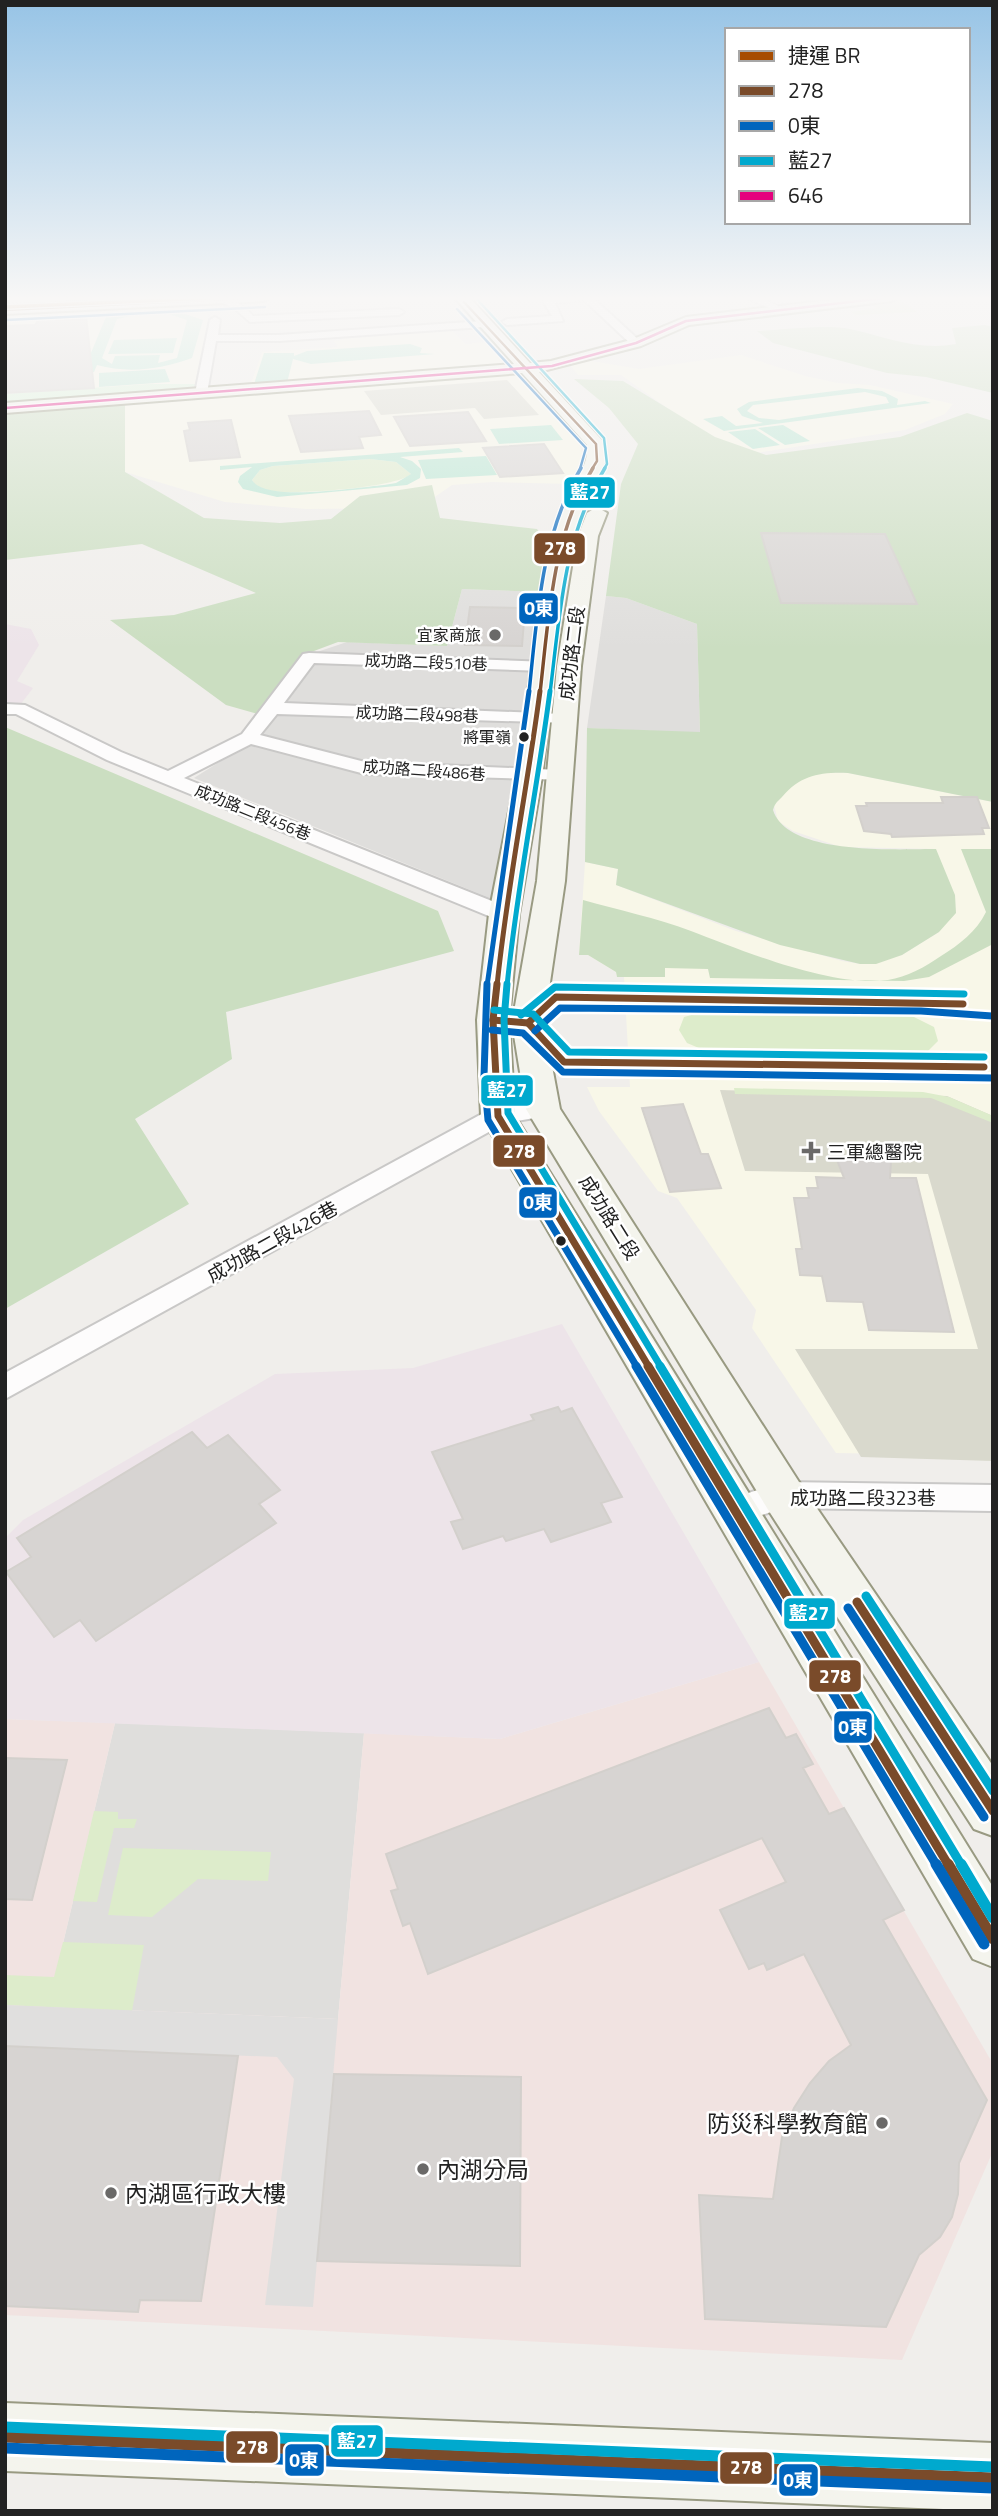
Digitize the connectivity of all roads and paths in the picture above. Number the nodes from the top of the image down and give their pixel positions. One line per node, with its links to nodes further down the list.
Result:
1 (570, 414): 3 (main road, 成功路二段)
2 (597, 414): 7 (main road, 成功路二段)
3 (543, 666): 4 (street, 成功路二段510巷); 6 (main road, 成功路二段)
4 (272, 708): 6 (street, 成功路二段498巷); 8 (street)
5 (5, 709): 10 (street, 成功路二段456巷)
6 (535, 719): 7 (street, 成功路二段498巷); 9 (main road, 成功路二段)
7 (563, 719): 9 (main road, 成功路二段)
8 (249, 737): 9 (street, 成功路二段486巷); 10 (street)
9 (545, 776): 11 (main road, 成功路二段); 12 (main road, 成功路二段)
10 (169, 778): 11 (street, 成功路二段456巷)
11 (504, 914): 13 (main road, 成功路二段)
12 (543, 1109): 13 (street, 成功路二段426巷); 15 (main road, 成功路二段)
13 (498, 1116): 14 (street, 成功路二段426巷); 17 (main road, 成功路二段)
14 (5, 1387)
15 (783, 1495): 16 (street, 成功路二段323巷); 17 (street, 成功路二段323巷); 18 (main road, 成功路二段)
16 (993, 1498)
17 (735, 1511): 19 (main road, 成功路二段)
18 (993, 1811)
19 (993, 1939)
20 (5, 2437): 21 (main road)
21 (993, 2478)

